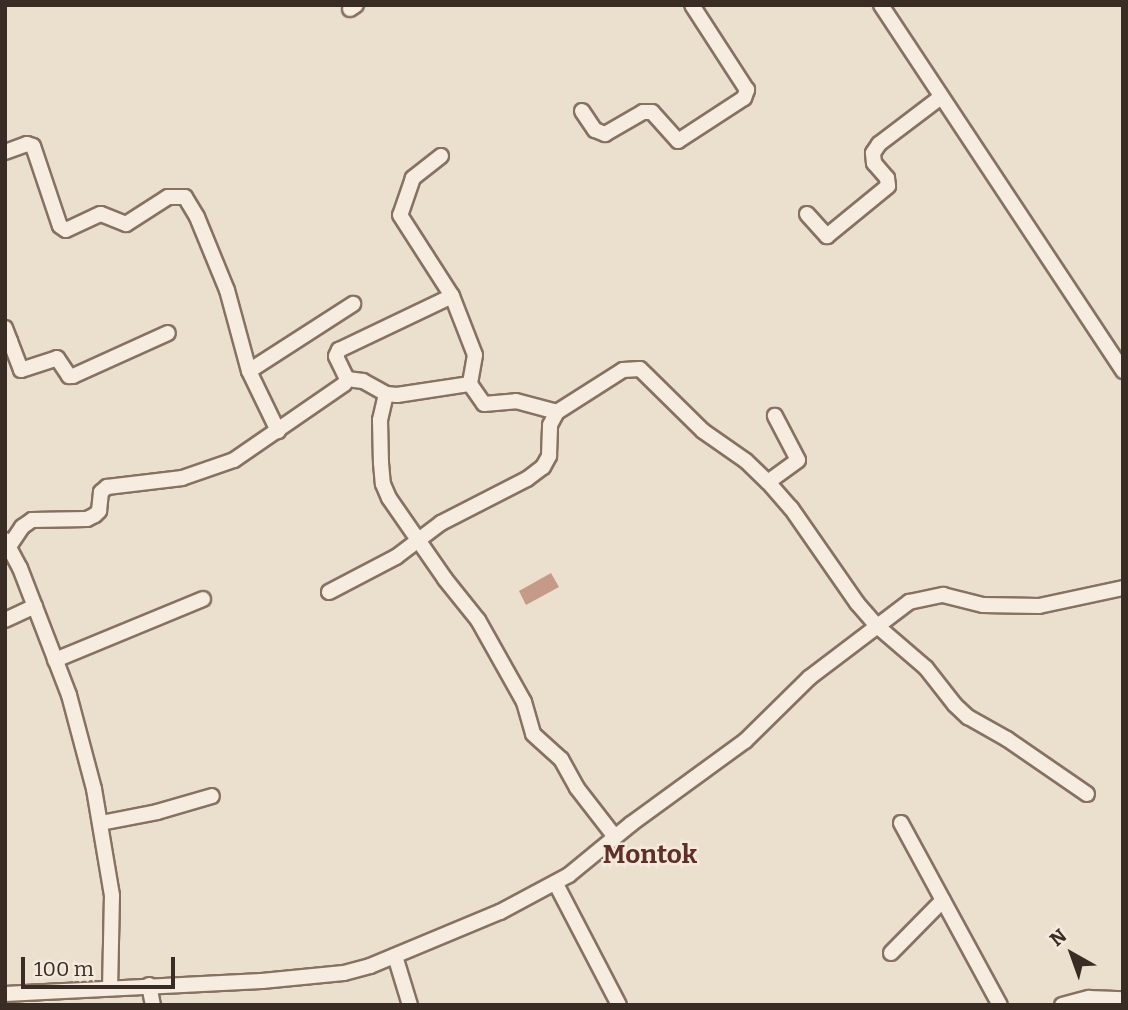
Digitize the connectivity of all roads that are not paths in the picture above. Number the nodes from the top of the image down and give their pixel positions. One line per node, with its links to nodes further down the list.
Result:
1 (692, 5): 4 (street)
2 (881, 5): 3 (street)
3 (941, 97): 7 (street); 12 (street)
4 (582, 111)
5 (5, 152): 13 (street)
6 (441, 156): 8 (street)
7 (807, 214)
8 (452, 296): 14 (street); 15 (street)
9 (354, 304): 13 (street)
10 (168, 333): 11 (street)
11 (7, 337)
12 (1123, 371)
13 (249, 372): 19 (street)
14 (347, 379): 16 (street); 19 (street)
15 (470, 384): 16 (street); 17 (street)
16 (386, 394): 21 (street)
17 (557, 412): 20 (street); 21 (street)
18 (775, 416): 20 (street)
19 (278, 431): 22 (street)
20 (768, 482): 28 (street)
21 (420, 538): 24 (street); 34 (street)
22 (8, 543): 26 (street)
23 (1123, 589): 28 (street)
24 (329, 592)
25 (203, 599): 29 (street)
26 (35, 606): 27 (street); 29 (street)
27 (5, 620)
28 (876, 625): 30 (street); 34 (street)
29 (55, 660): 32 (street)
30 (1087, 794)
31 (212, 796): 32 (street)
32 (101, 822): 40 (street)
33 (901, 823): 36 (street)
34 (615, 837): 35 (street)
35 (556, 884): 38 (street); 45 (street)
36 (943, 900): 37 (street); 46 (street)
37 (891, 953)
38 (395, 956): 39 (street); 44 (street)
39 (149, 985): 40 (street); 43 (street)
40 (110, 988): 41 (street)
41 (5, 994)
42 (1123, 999): 47 (street)
43 (153, 1005)
44 (410, 1005)
45 (619, 1005)
46 (1000, 1005)
47 (1062, 1005)

